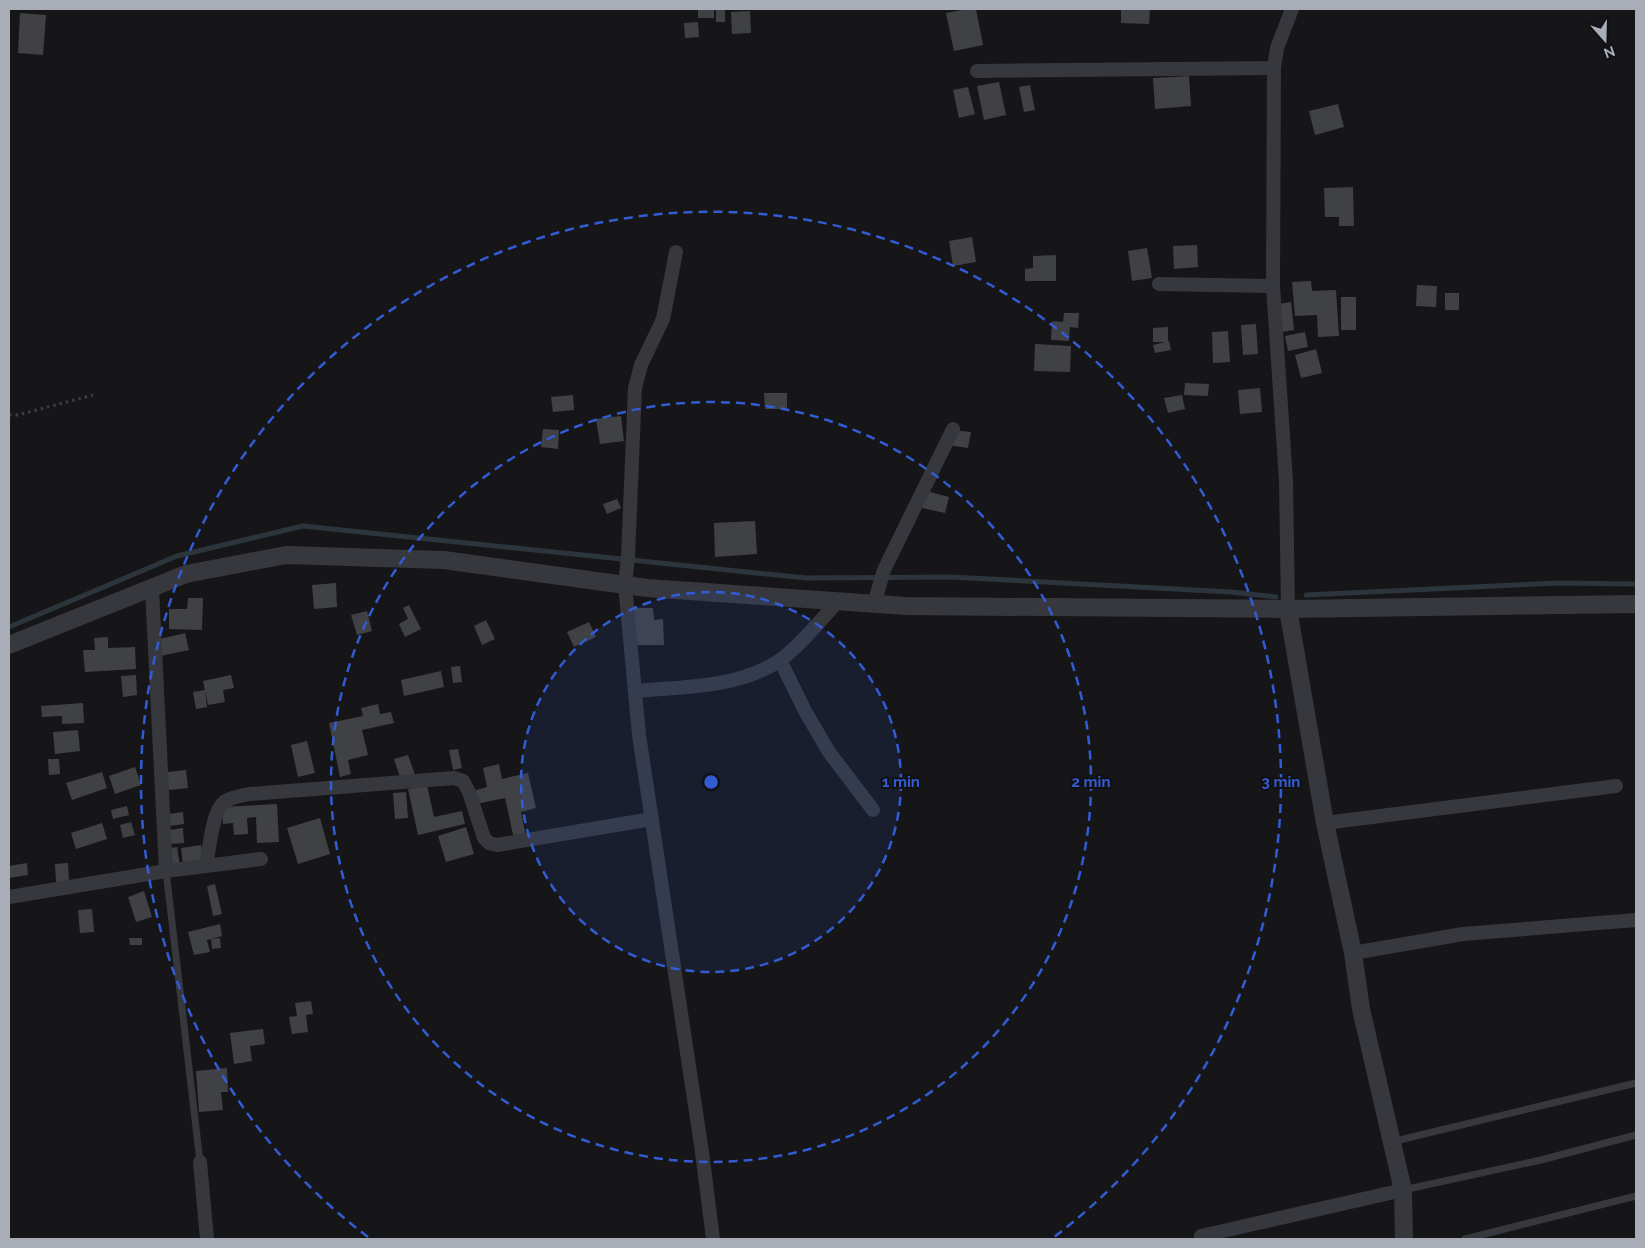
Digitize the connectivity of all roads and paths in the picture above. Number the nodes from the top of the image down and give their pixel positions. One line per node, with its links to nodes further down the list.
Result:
1 (1292, 9): 2 (street)
2 (1274, 68): 3 (street); 6 (street)
3 (977, 70)
4 (676, 252): 10 (street)
5 (1159, 284): 6 (street)
6 (1273, 286): 15 (street)
7 (94, 395): 8 (path)
8 (9, 415)
9 (954, 429): 12 (street)
10 (626, 580): 11 (street); 13 (street); 18 (street)
11 (152, 589): 16 (street); 25 (street)
12 (874, 600): 13 (street); 15 (street)
13 (838, 601): 17 (street)
14 (1636, 604): 15 (street)
15 (1288, 609): 22 (street)
16 (9, 645)
17 (780, 660): 18 (street); 20 (street)
18 (635, 691): 21 (street)
19 (1616, 786): 22 (street)
20 (873, 810)
21 (652, 819): 24 (street); 37 (street)
22 (1325, 822): 28 (street)
23 (261, 859): 24 (street)
24 (206, 866): 25 (street)
25 (166, 871): 26 (street); 32 (lane)
26 (9, 897)
27 (1636, 920): 28 (street)
28 (1353, 953): 31 (street)
29 (1636, 1083): 31 (lane)
30 (1636, 1135): 33 (lane)
31 (1391, 1142): 33 (street)
32 (200, 1162): 36 (street)
33 (1403, 1190): 35 (street); 38 (street)
34 (1636, 1196): 39 (lane)
35 (1201, 1236)
36 (207, 1239)
37 (713, 1239)
38 (1404, 1239)
39 (1466, 1239)

